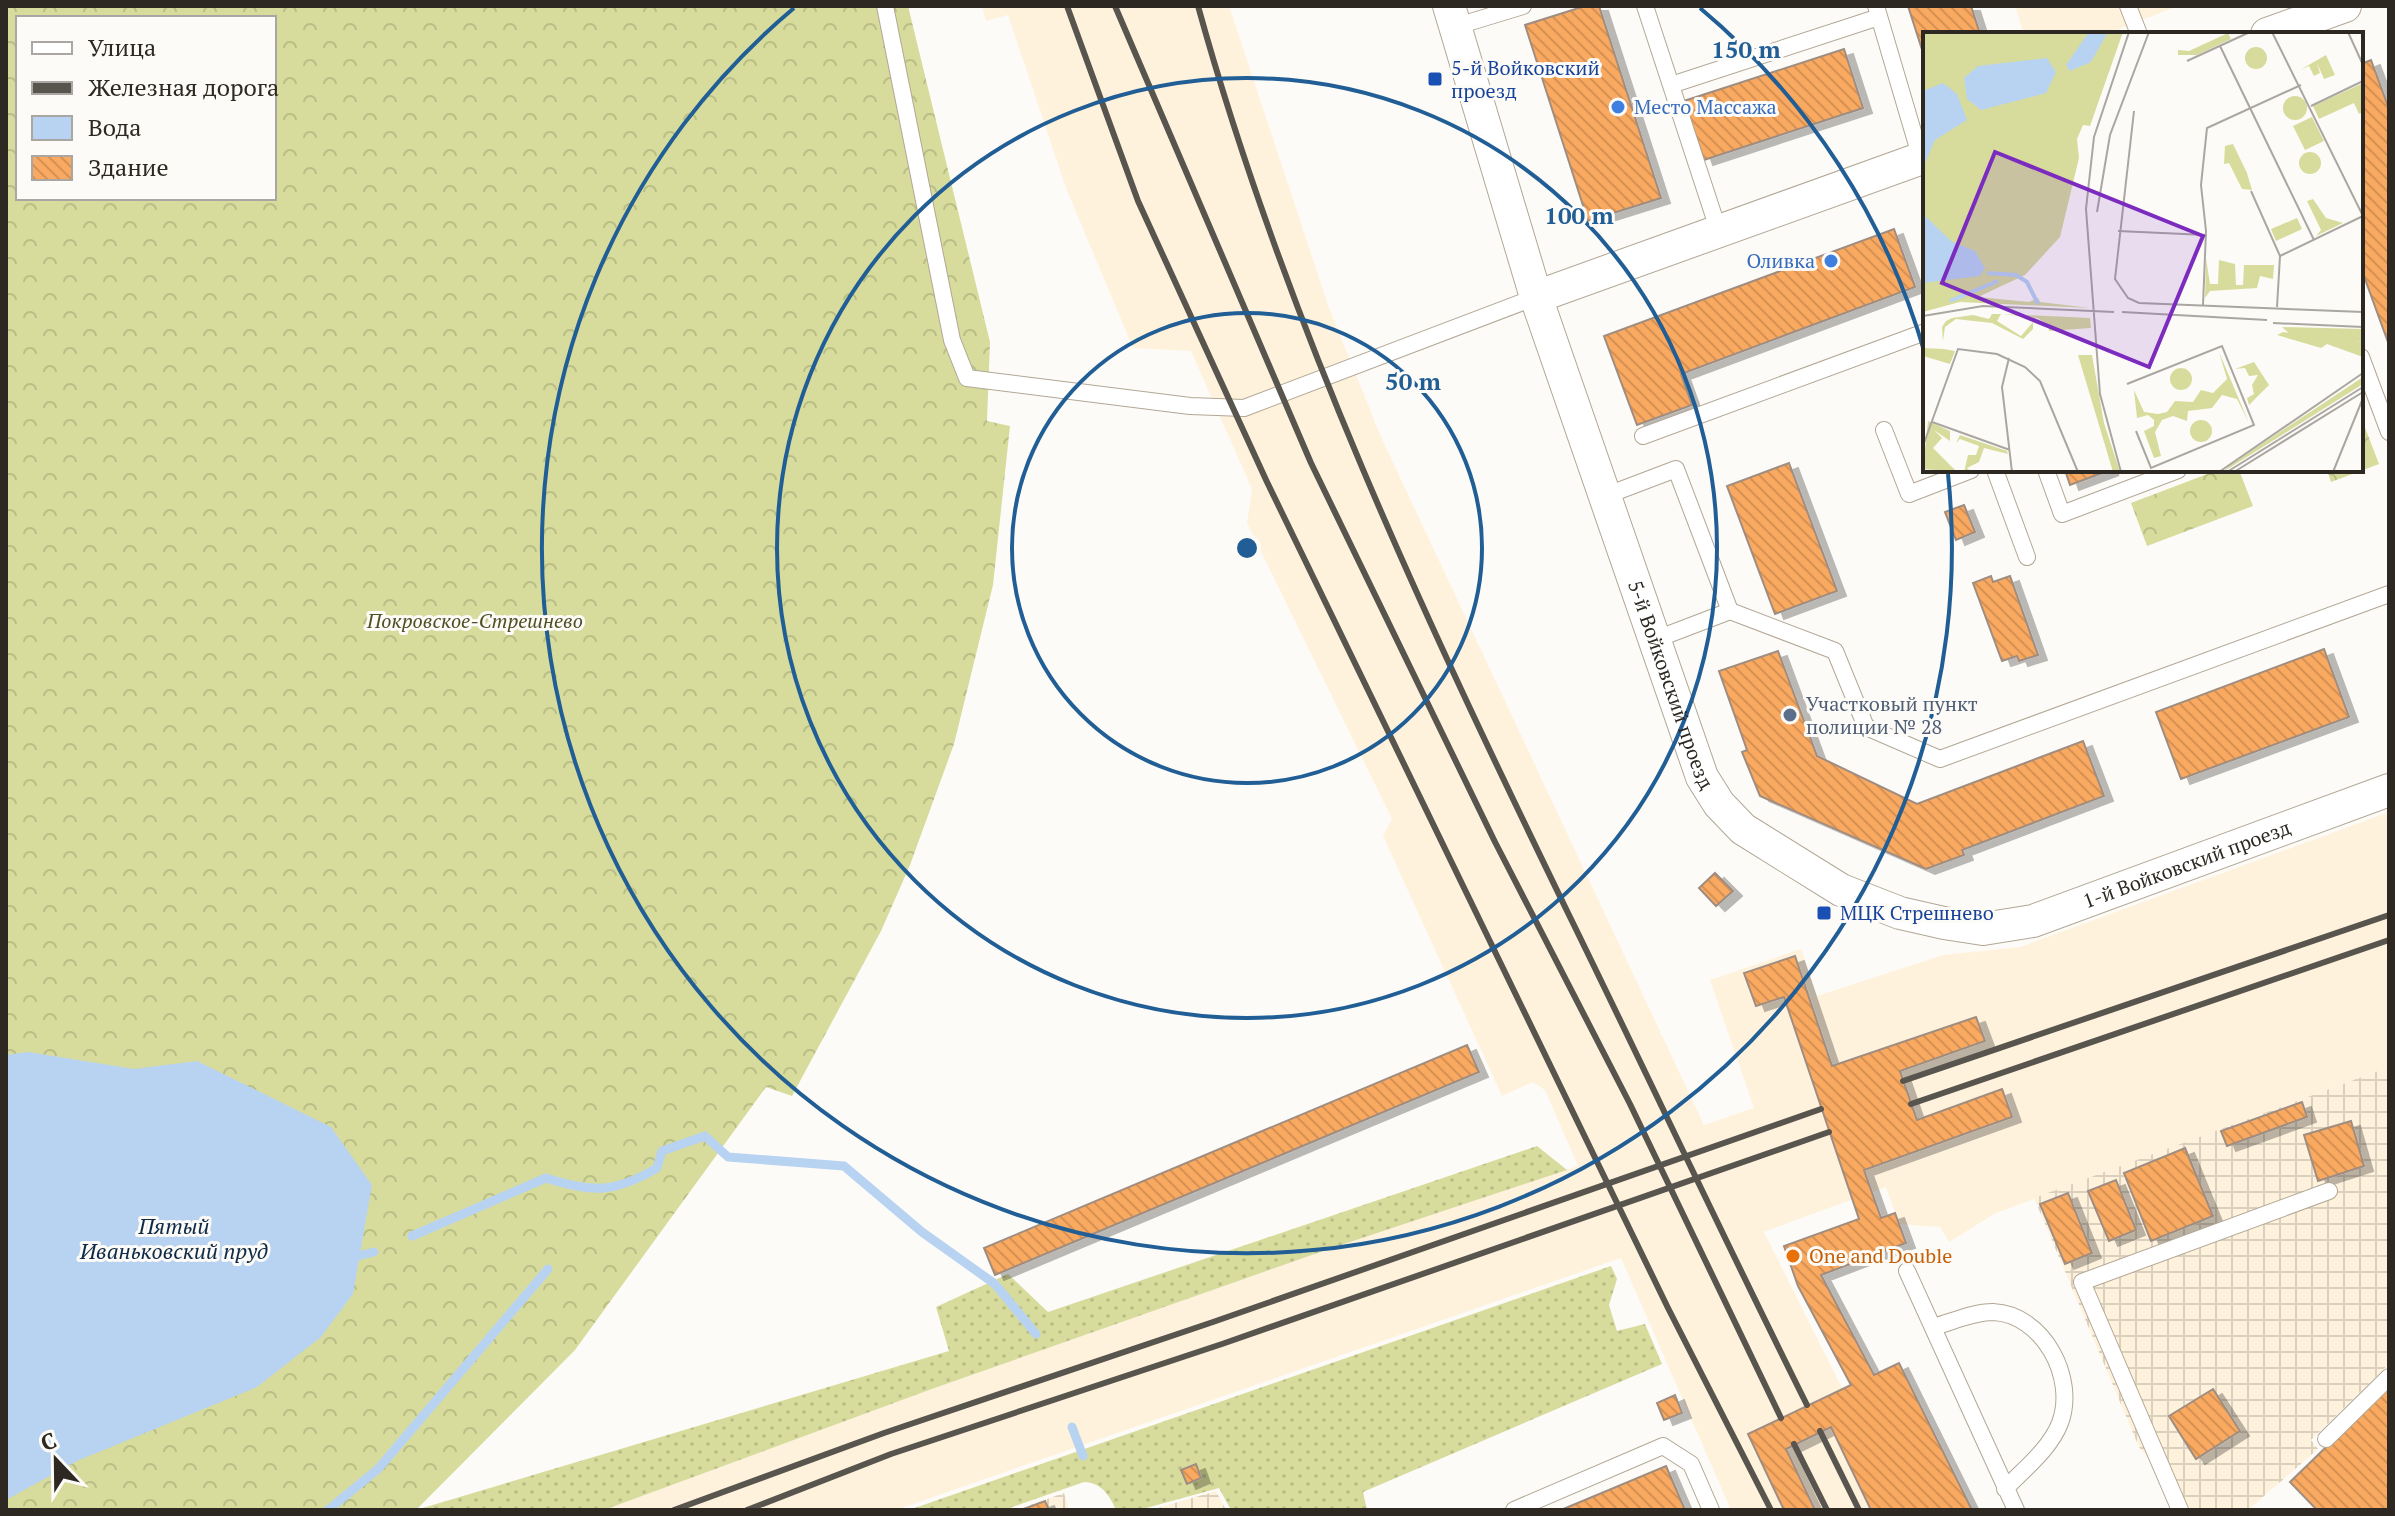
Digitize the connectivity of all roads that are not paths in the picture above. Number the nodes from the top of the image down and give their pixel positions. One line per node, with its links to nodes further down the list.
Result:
1 (885, 6): 14 (lane)
2 (1523, 6): 7 (lane)
3 (1645, 6): 10 (lane)
4 (2128, 6): 8 (lane)
5 (2345, 6): 9 (street)
6 (1878, 12): 10 (lane); 11 (lane)
7 (1451, 17): 14 (street, 5-й Войковский проезд)
8 (2138, 32)
9 (2273, 32)
10 (1671, 85): 13 (lane)
11 (1923, 159)
12 (1923, 162): 13 (street)
13 (1719, 232): 14 (street)
14 (1536, 297): 24 (street, 5-й Войковский проезд)
15 (1923, 333): 19 (lane)
16 (2363, 362): 18 (lane)
17 (1884, 430): 20 (lane)
18 (2389, 432)
19 (1643, 436)
20 (1966, 472)
21 (1996, 472): 25 (lane)
22 (2047, 472): 23 (lane)
23 (2173, 472)
24 (1605, 496): 27 (lane); 28 (street, 5-й Войковский проезд)
25 (2027, 557)
26 (2389, 594): 27 (lane)
27 (1730, 611): 28 (lane)
28 (1654, 640): 30 (street, 5-й Войковский проезд)
29 (2389, 790): 30 (street, 1-й Войковский проезд)
30 (1983, 929)
31 (2329, 1191): 40 (lane)
32 (1907, 1271): 33 (lane)
33 (1933, 1327): 36 (lane); 36 (lane)
34 (2389, 1377): 35 (lane)
35 (2326, 1439)
36 (2005, 1489): 39 (lane)
37 (1514, 1510): 38 (lane)
38 (1711, 1510)
39 (2016, 1510)
40 (2180, 1510)

